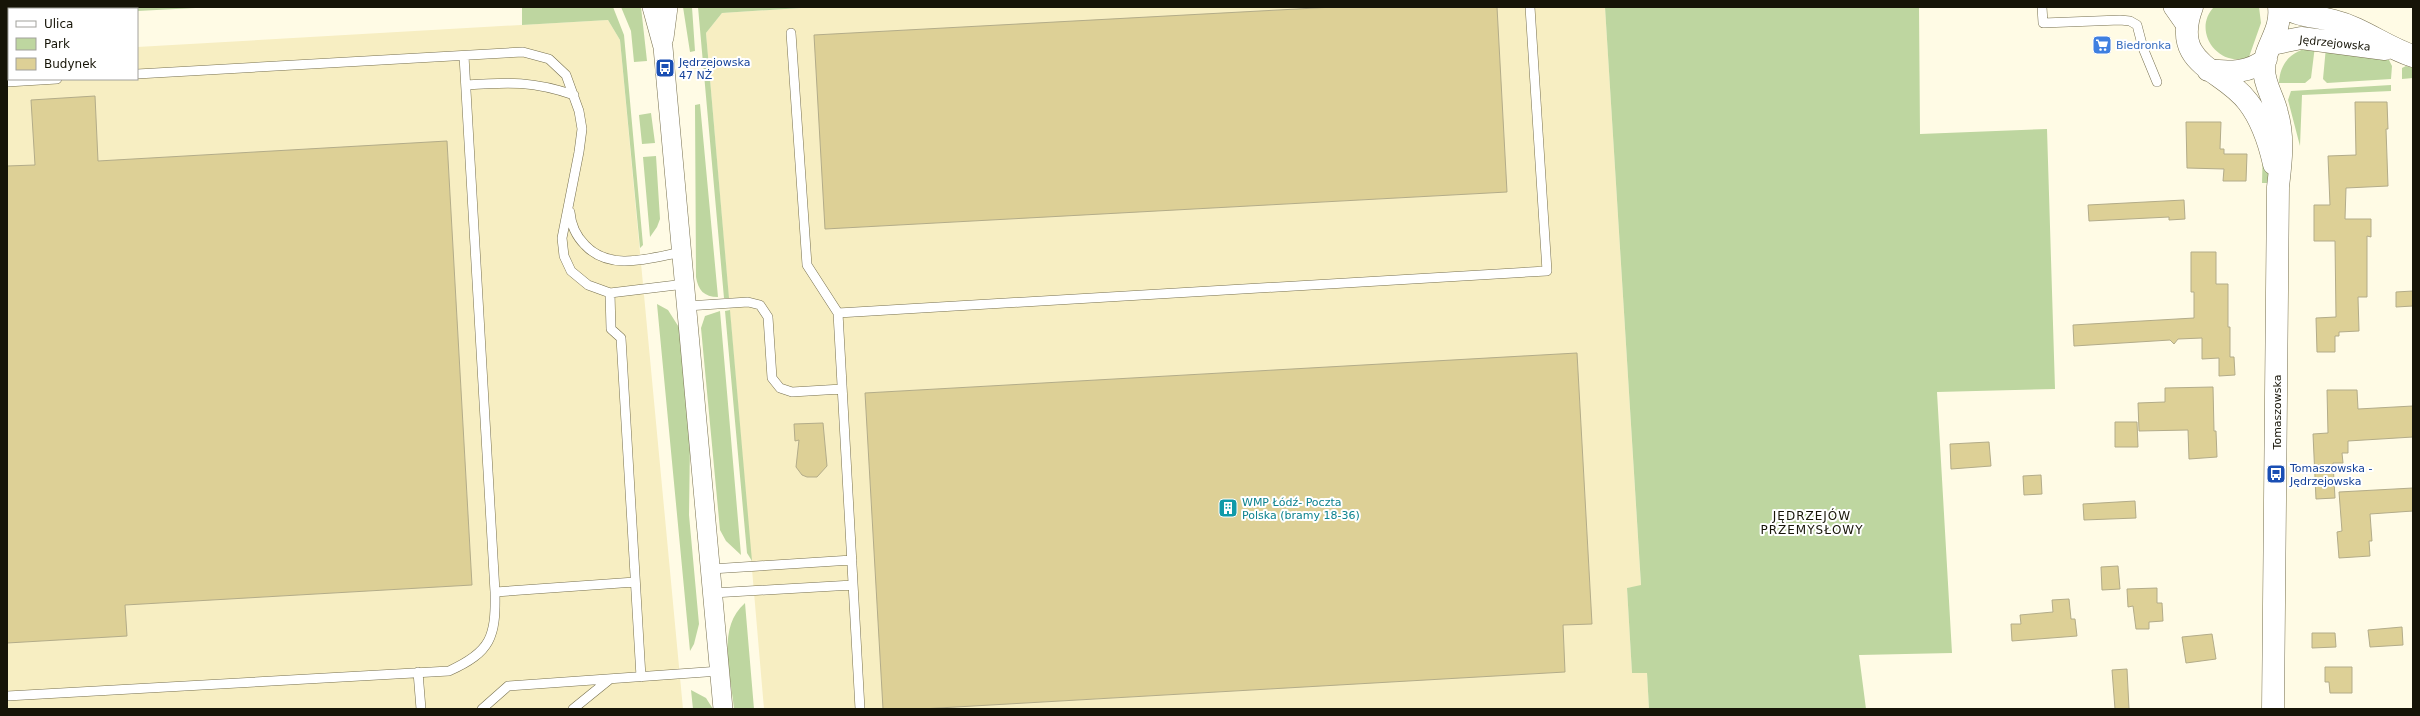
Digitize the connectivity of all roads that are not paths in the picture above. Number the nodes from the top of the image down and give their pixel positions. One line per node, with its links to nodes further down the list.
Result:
1 (652, 7): 10 (street)
2 (668, 7): 10 (street)
3 (1530, 7): 27 (lane)
4 (2042, 7): 18 (lane)
5 (2173, 7): 8 (street)
6 (2279, 7): 11 (street, Tomaszowska)
7 (2284, 7): 12 (street, Jędrzejowska)
8 (2189, 17): 14 (street, Tomaszowska)
9 (791, 33): 27 (lane)
10 (663, 47): 23 (street)
11 (2269, 51): 12 (street, Jędrzejowska); 14 (street, Jędrzejowska); 21 (street, Tomaszowska)
12 (2406, 53)
13 (464, 56): 15 (lane); 19 (lane); 20 (lane)
14 (2208, 70): 21 (street, Tomaszowska)
15 (138, 74)
16 (40, 80): 17 (lane)
17 (7, 82)
18 (2157, 82)
19 (466, 85): 20 (lane); 33 (lane)
20 (574, 95): 22 (lane)
21 (2278, 187): 45 (street, Tomaszowska)
22 (570, 203): 23 (lane); 25 (lane)
23 (682, 252): 24 (street)
24 (685, 284): 25 (lane); 26 (street)
25 (610, 293): 31 (lane)
26 (687, 306): 28 (lane); 30 (street)
27 (838, 313): 28 (lane)
28 (842, 389): 29 (lane)
29 (852, 560): 30 (lane); 32 (lane)
30 (711, 569): 34 (street)
31 (635, 582): 33 (lane); 37 (lane)
32 (853, 585): 34 (lane); 44 (lane)
33 (495, 592): 35 (lane)
34 (713, 593): 36 (street)
35 (418, 672): 39 (lane); 40 (lane)
36 (720, 672): 37 (lane); 43 (street)
37 (641, 677): 38 (lane)
38 (610, 679): 41 (lane); 42 (lane)
39 (7, 696)
40 (421, 709)
41 (482, 709)
42 (573, 709)
43 (723, 709)
44 (860, 709)
45 (2273, 709)

